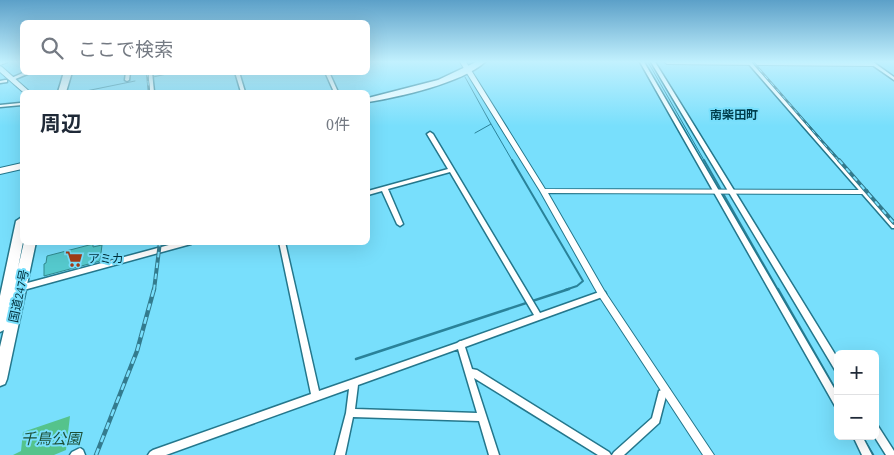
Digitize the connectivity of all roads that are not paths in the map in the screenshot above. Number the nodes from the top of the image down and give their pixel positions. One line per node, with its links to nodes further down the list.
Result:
1 (7, 83): 11 (main road)
2 (10, 83): 9 (main road)
3 (419, 83): 10 (highway)
4 (435, 83): 13 (highway)
5 (478, 83): 22 (street)
6 (654, 83): 24 (street)
7 (666, 83): 25 (street)
8 (768, 83): 26 (street)
9 (23, 90)
10 (370, 95)
11 (20, 99)
12 (20, 100): 14 (street)
13 (370, 100)
14 (0, 106)
15 (430, 134): 17 (street)
16 (20, 166): 18 (main road)
17 (451, 170): 21 (street); 35 (street)
18 (0, 171)
19 (20, 173): 20 (main road)
20 (0, 178)
21 (384, 188): 23 (street); 27 (street)
22 (543, 191): 24 (street); 34 (street)
23 (370, 192)
24 (718, 192): 25 (street); 44 (street)
25 (733, 192): 26 (street); 38 (street)
26 (865, 192): 28 (street)
27 (400, 224)
28 (894, 226)
29 (20, 233): 33 (highway, 国道247号)
30 (29, 245): 33 (highway, 国道247号)
31 (180, 245): 33 (street)
32 (283, 245): 43 (street)
33 (10, 291): 36 (highway, 国道247号); 40 (highway, 国道247号)
34 (602, 294): 35 (street); 42 (street)
35 (539, 317): 37 (street)
36 (0, 326)
37 (460, 344): 39 (street); 41 (street)
38 (834, 359)
39 (469, 372): 46 (street); 54 (street)
40 (0, 379)
41 (354, 383): 43 (street); 45 (street)
42 (666, 392): 55 (street); 56 (street)
43 (316, 396): 51 (street)
44 (834, 396)
45 (350, 413): 46 (street); 52 (street)
46 (482, 417): 53 (street)
47 (879, 436): 58 (street)
48 (859, 440): 57 (street)
49 (75, 455): 50 (street)
50 (80, 455)
51 (152, 455)
52 (340, 455)
53 (494, 455)
54 (606, 455)
55 (617, 455)
56 (709, 455)
57 (867, 455)
58 (891, 455)

